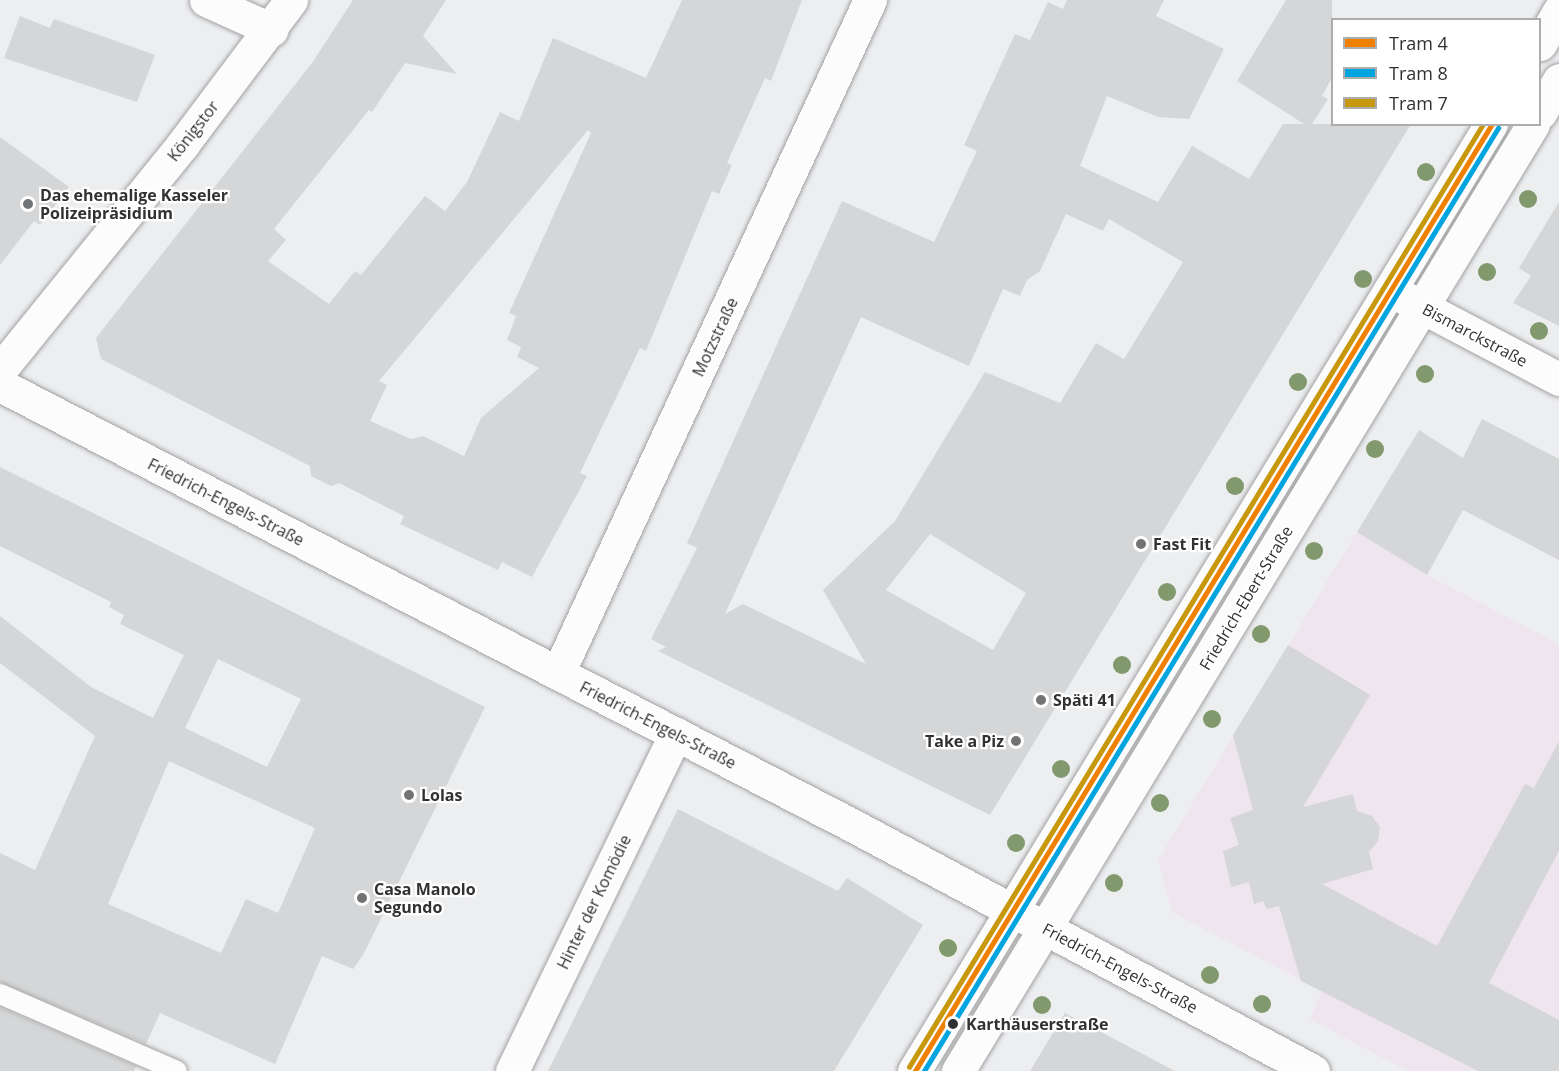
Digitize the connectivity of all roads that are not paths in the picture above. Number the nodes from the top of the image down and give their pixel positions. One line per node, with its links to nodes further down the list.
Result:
1 (206, 0): 5 (street)
2 (291, 0): 5 (street, Königstor)
3 (870, 0): 16 (street, Motzstraße)
4 (1559, 11): 6 (street)
5 (272, 30): 13 (street, Königstor)
6 (1541, 41)
7 (1559, 80): 8 (street)
8 (1541, 110)
9 (1490, 126): 11 (street)
10 (1532, 126): 12 (street, Friedrich-Ebert-Straße)
11 (1390, 290): 12 (street, Bismarckstraße); 18 (street)
12 (1423, 308): 14 (street, Bismarckstraße); 19 (street, Friedrich-Ebert-Straße)
13 (0, 370)
14 (1559, 379)
15 (0, 385): 16 (street, Friedrich-Engels-Straße)
16 (558, 674): 17 (street, Friedrich-Engels-Straße)
17 (676, 734): 18 (street, Friedrich-Engels-Straße); 22 (street, Hinter der Komödie)
18 (1013, 911): 19 (street, Friedrich-Engels-Straße); 23 (street)
19 (1046, 929): 24 (street, Friedrich-Ebert-Straße); 25 (street, Friedrich-Engels-Straße)
20 (0, 994): 21 (lane)
21 (177, 1071)
22 (512, 1071)
23 (914, 1071)
24 (958, 1071)
25 (1313, 1071)

